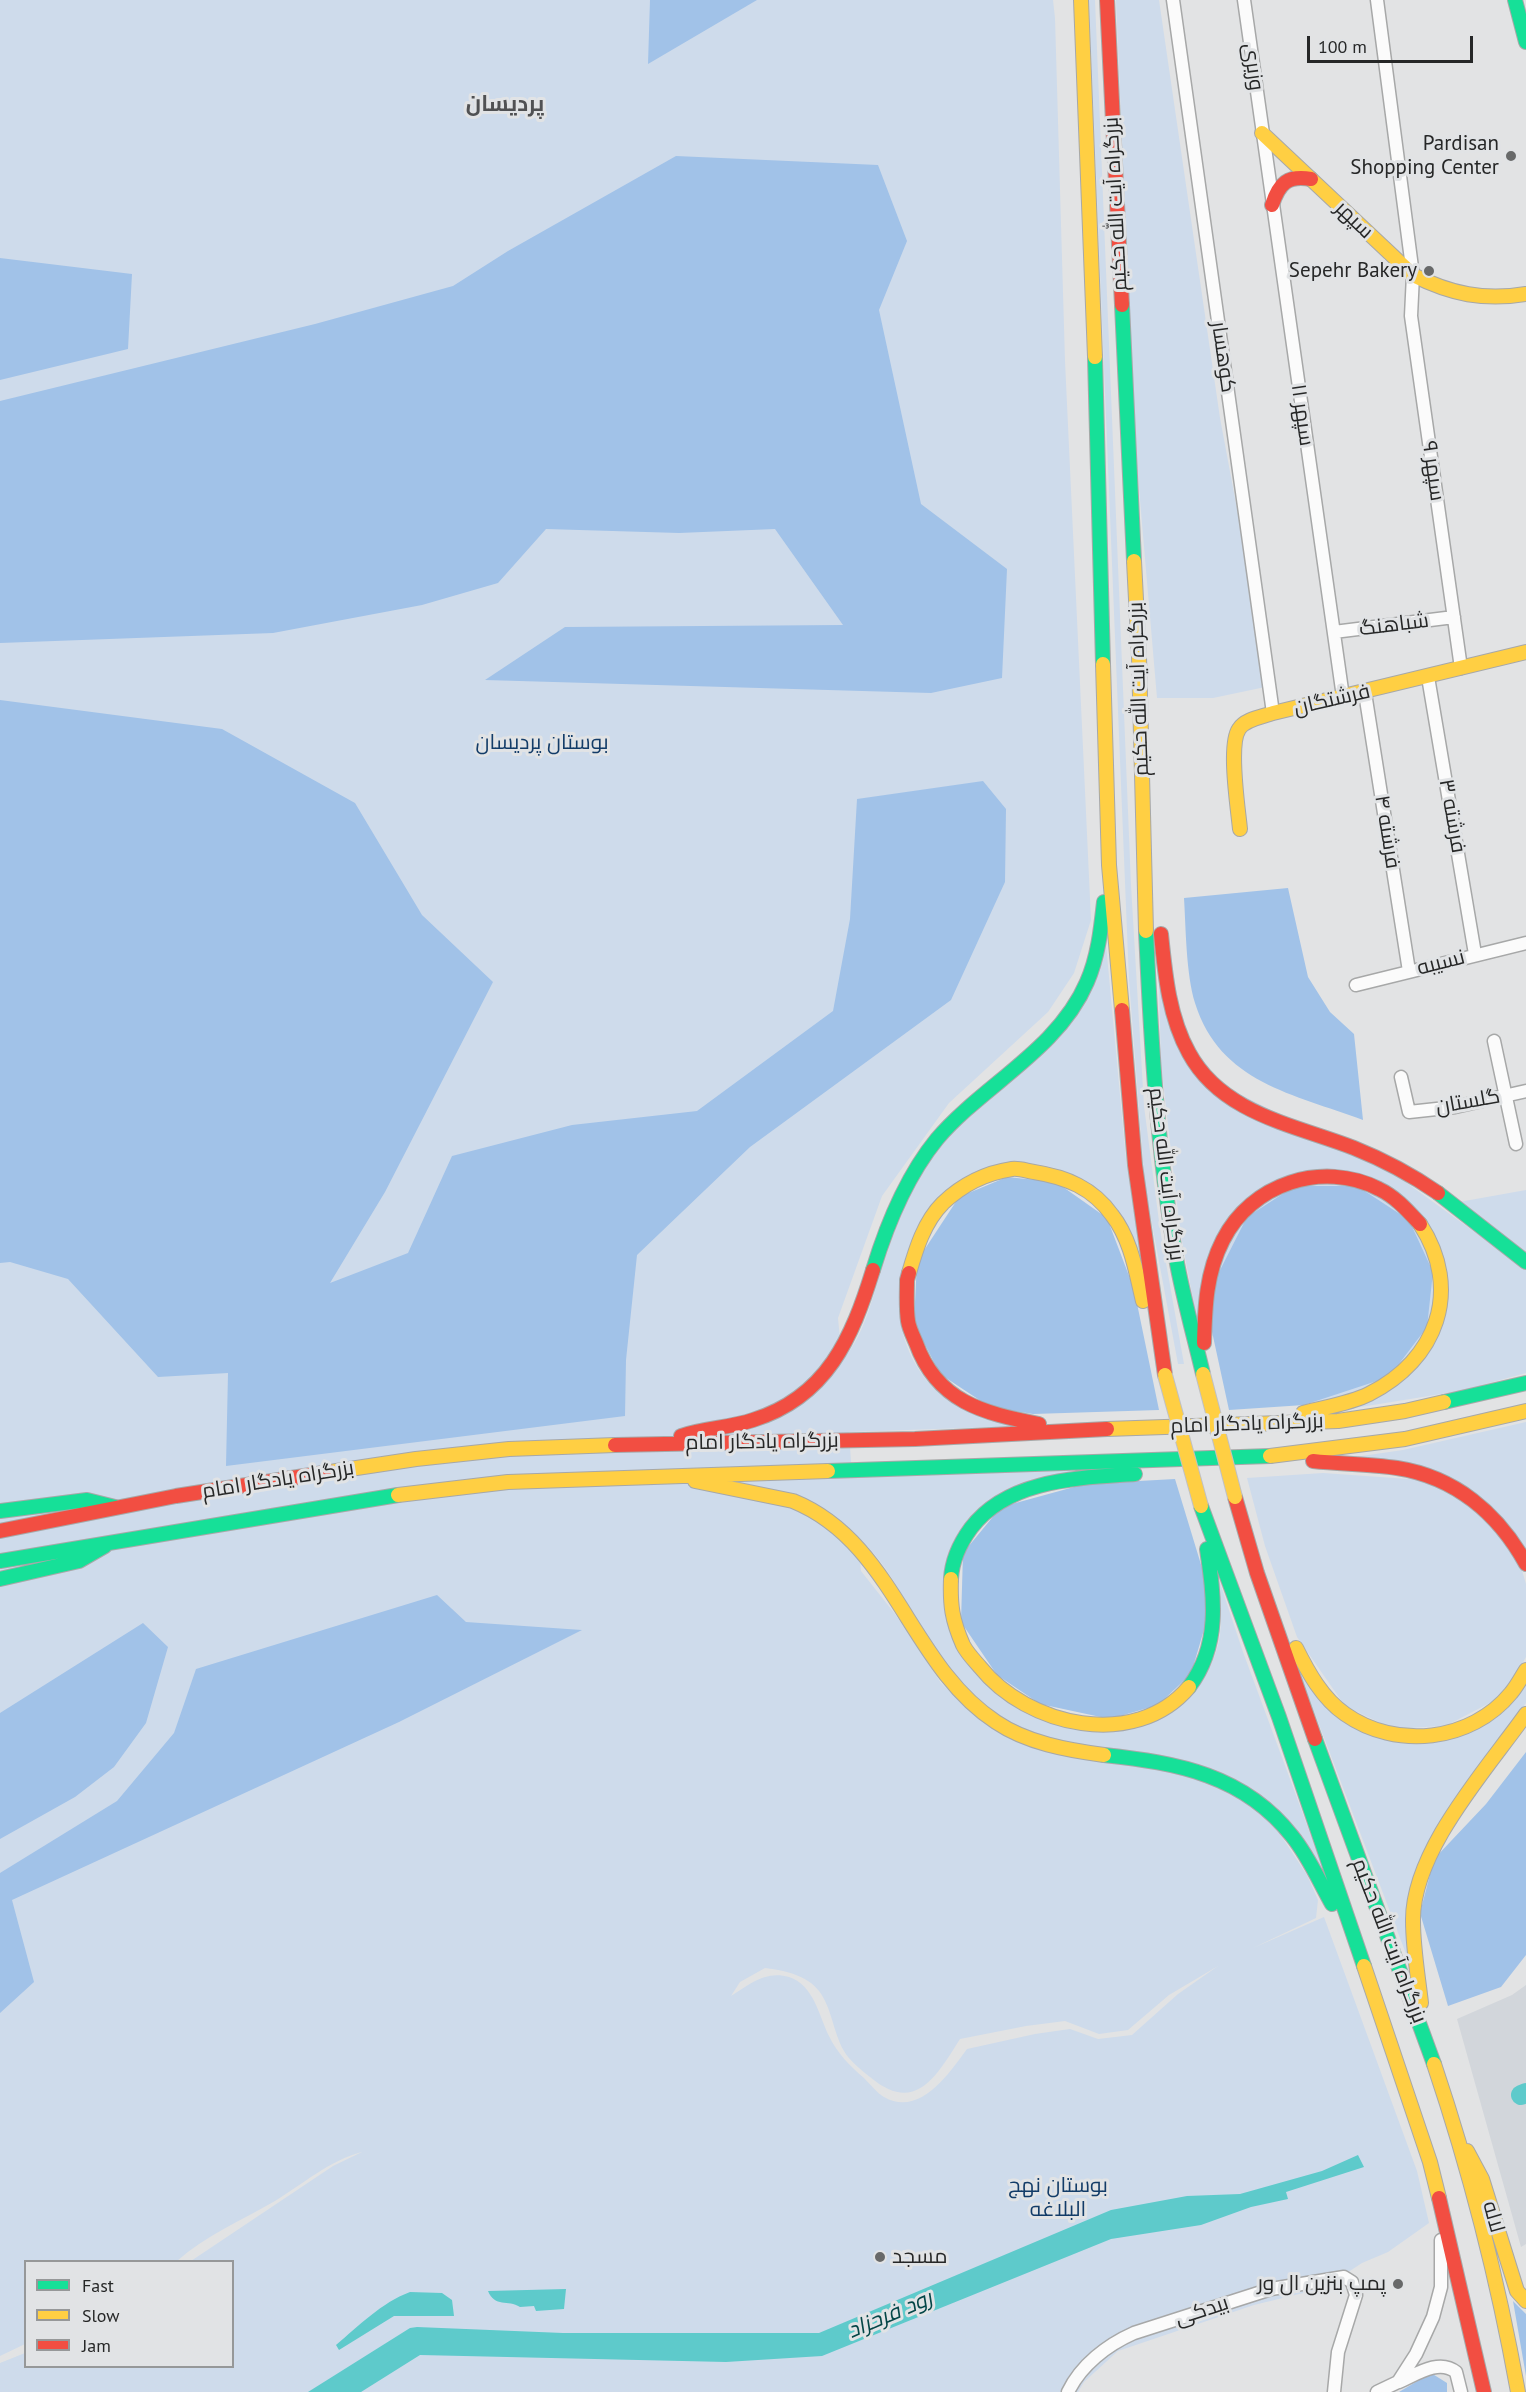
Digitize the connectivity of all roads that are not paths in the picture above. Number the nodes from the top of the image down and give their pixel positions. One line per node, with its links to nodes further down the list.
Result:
1 (1081, 0): 23 (main road, بزرگراه آیت الله حکیم)
2 (1107, 0): 16 (main road, بزرگراه آیت الله حکیم)
3 (1173, 0): 21 (street, کوهسار)
4 (1244, 0): 8 (street, وزیری)
5 (1377, 0): 11 (street, سپهر ۹)
6 (1515, 0): 7 (main road)
7 (1526, 42)
8 (1262, 133): 9 (main road, سپهر); 10 (street, سپهر ۱۱)
9 (1311, 179): 10 (main road); 11 (main road, سپهر)
10 (1272, 205): 14 (street, سپهر ۱۱)
11 (1413, 274): 12 (main road, سپهر); 13 (street, سپهر ۹)
12 (1526, 296)
13 (1454, 617): 14 (street, شباهنگ); 17 (street, سپهر ۹)
14 (1334, 632): 20 (street, سپهر ۱۱)
15 (1526, 652): 17 (main road, فرشتگان)
16 (1139, 657): 33 (main road); 34 (main road, بزرگراه آیت الله حکیم)
17 (1461, 668): 18 (main road, فرشتگان)
18 (1428, 677): 19 (main road, فرشتگان); 25 (street, فرشته ۳)
19 (1365, 693): 20 (main road, فرشتگان); 26 (street, فرشته ۴)
20 (1343, 697): 21 (main road, فرشتگان)
21 (1273, 713): 22 (main road, فرشتگان)
22 (1240, 829)
23 (1108, 865): 35 (main road, بزرگراه آیت الله حکیم); 40 (main road)
24 (1526, 943): 25 (street, نسیبه)
25 (1475, 954): 26 (street, نسیبه)
26 (1409, 971): 27 (street, نسیبه)
27 (1356, 985)
28 (1494, 1041): 31 (street)
29 (1401, 1077): 31 (street, گلستان)
30 (1526, 1091): 31 (street, گلستان)
31 (1506, 1096): 32 (street)
32 (1516, 1144)
33 (1526, 1262)
34 (1203, 1374): 38 (main road); 51 (main road, بزرگراه آیت الله حکیم, bridge)
35 (1166, 1375): 39 (main road); 44 (main road, bridge)
36 (1526, 1383): 38 (main road, بزرگراه یادگار امام)
37 (1526, 1411): 41 (main road, بزرگراه یادگار امام)
38 (1264, 1423): 39 (main road, بزرگراه یادگار امام)
39 (1070, 1430): 40 (main road, بزرگراه یادگار امام)
40 (663, 1443): 45 (main road, بزرگراه یادگار امام)
41 (1270, 1456): 42 (main road, بزرگراه یادگار امام); 50 (main road)
42 (1173, 1459): 43 (main road, بزرگراه یادگار امام); 44 (main road)
43 (670, 1476): 48 (main road, بزرگراه یادگار امام); 55 (main road)
44 (1201, 1506): 55 (main road, بزرگراه آیت الله حکیم)
45 (118, 1508): 46 (main road); 47 (main road, بزرگراه یادگار امام)
46 (0, 1511)
47 (0, 1531)
48 (112, 1542): 49 (main road, بزرگراه یادگار امام); 52 (main road)
49 (0, 1561)
50 (1526, 1564)
51 (1257, 1573): 53 (main road); 56 (main road, بزرگراه آیت الله حکیم)
52 (0, 1579)
53 (1526, 1670)
54 (1526, 1714): 56 (main road)
55 (1363, 1961): 58 (main road, بزرگراه آیت الله حکیم)
56 (1425, 2037): 57 (main road, بزرگراه آیت الله حکیم)
57 (1457, 2133): 59 (main road, لاله); 66 (main road, بزرگراه آیت الله حکیم)
58 (1430, 2162): 60 (street); 65 (main road, بزرگراه آیت الله حکیم)
59 (1526, 2301)
60 (1398, 2382): 63 (street); 64 (street)
61 (1068, 2392): 62 (street, بیدکی)
62 (1334, 2392)
63 (1377, 2392)
64 (1461, 2392)
65 (1484, 2392)
66 (1518, 2392)

